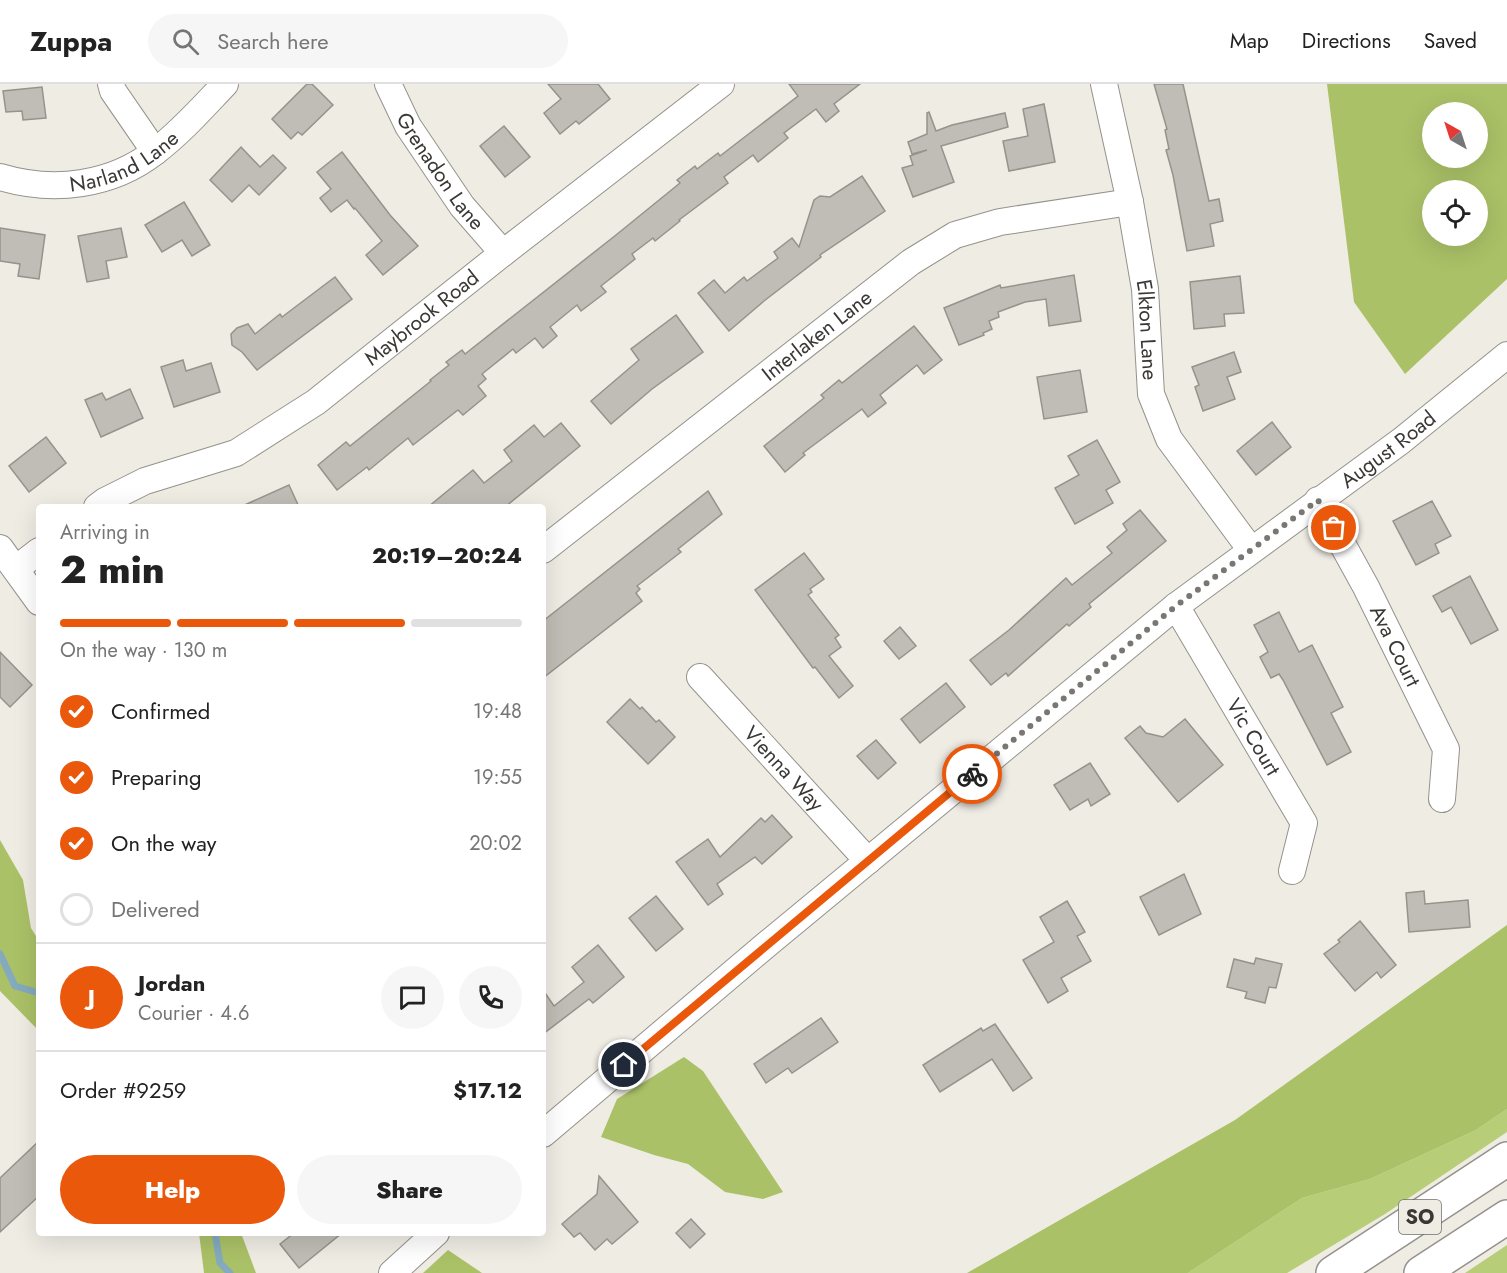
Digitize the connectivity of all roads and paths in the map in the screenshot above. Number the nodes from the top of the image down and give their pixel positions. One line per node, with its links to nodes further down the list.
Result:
1 (111, 84): 6 (street)
2 (225, 84): 6 (street, Narland Lane)
3 (388, 84): 9 (street, Grenadon Lane)
4 (721, 84): 9 (street, Maybrook Road)
5 (1104, 84): 8 (street, Elkton Lane)
6 (155, 152): 7 (street, Narland Lane)
7 (0, 177)
8 (1130, 202): 14 (street, Interlaken Lane); 15 (street, Elkton Lane)
9 (503, 253): 12 (street, Maybrook Road)
10 (1507, 355): 11 (street, August Road)
11 (1318, 500): 15 (street, August Road); 21 (street, Ava Court)
12 (101, 504)
13 (0, 548): 17 (street)
14 (546, 548)
15 (1251, 550): 19 (street, August Road)
16 (36, 553): 17 (street)
17 (16, 568): 18 (street)
18 (36, 598)
19 (1176, 606): 22 (street, August Road); 23 (street, Vic Court)
20 (700, 677): 22 (street, Vienna Way)
21 (1442, 799)
22 (868, 861): 24 (street, August Road)
23 (1292, 871)
24 (546, 1131)
25 (1507, 1159): 29 (highway, SO)
26 (1507, 1217): 30 (highway, SO)
27 (433, 1236): 28 (street)
28 (392, 1273)
29 (1333, 1273)
30 (1421, 1273)

